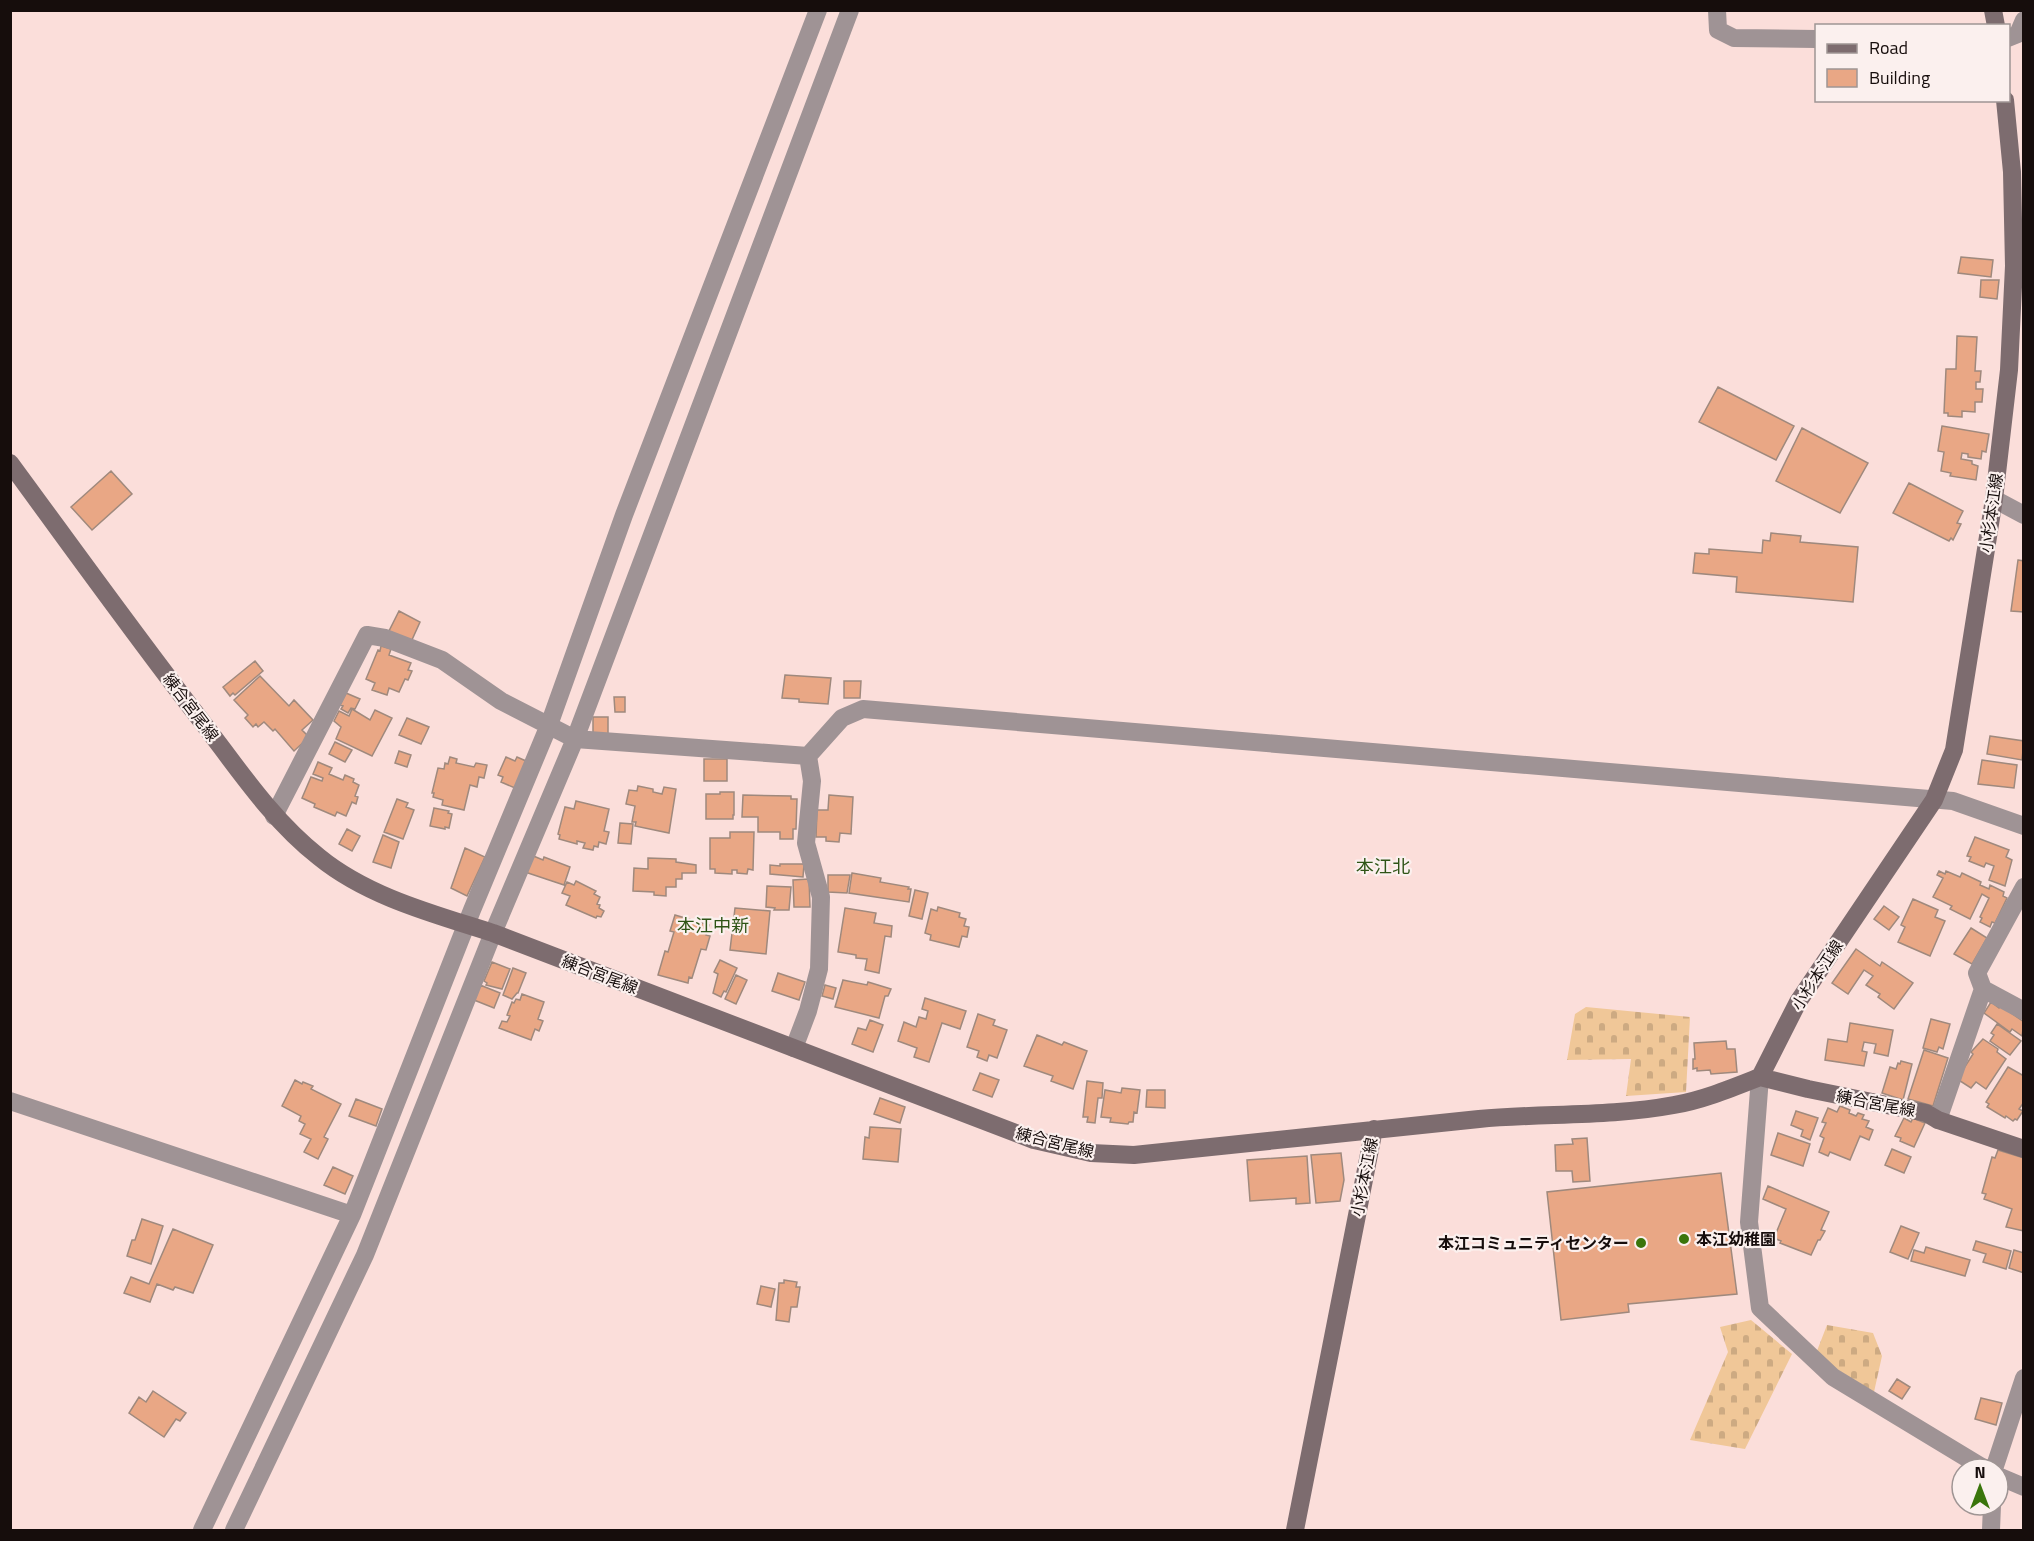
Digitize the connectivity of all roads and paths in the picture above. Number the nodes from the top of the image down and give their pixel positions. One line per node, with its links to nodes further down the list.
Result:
1 (818, 10): 11 (street)
2 (850, 10): 12 (street)
3 (1717, 10): 6 (street)
4 (2024, 20): 5 (street)
5 (2010, 37)
6 (1815, 39)
7 (2005, 102): 9 (main road, 小杉本江線)
8 (10, 463): 15 (main road, 練合宮尾線)
9 (1994, 498): 10 (street); 14 (main road, 小杉本江線)
10 (2024, 515)
11 (549, 725): 12 (street); 15 (street); 18 (street)
12 (575, 738): 13 (street); 19 (street)
13 (808, 756): 14 (street); 22 (street)
14 (1934, 800): 16 (street); 23 (main road, 小杉本江線)
15 (274, 816): 18 (main road, 練合宮尾線)
16 (2024, 826)
17 (2024, 888): 20 (street)
18 (466, 924): 19 (main road, 練合宮尾線); 28 (street)
19 (493, 933): 22 (main road, 練合宮尾線); 35 (street)
20 (1983, 989): 21 (street); 25 (street)
21 (2024, 1011)
22 (794, 1048): 26 (main road, 練合宮尾線)
23 (1760, 1077): 25 (main road, 練合宮尾線); 26 (main road, 小杉本江線); 30 (street)
24 (10, 1101): 28 (street)
25 (1938, 1120): 27 (main road, 練合宮尾線)
26 (1374, 1129): 36 (main road, 小杉本江線)
27 (2024, 1149)
28 (352, 1215): 34 (street)
29 (2024, 1378): 31 (street)
30 (1965, 1457)
31 (1998, 1457)
32 (2010, 1481): 33 (street)
33 (2024, 1487)
34 (202, 1530)
35 (234, 1530)
36 (1295, 1530)

